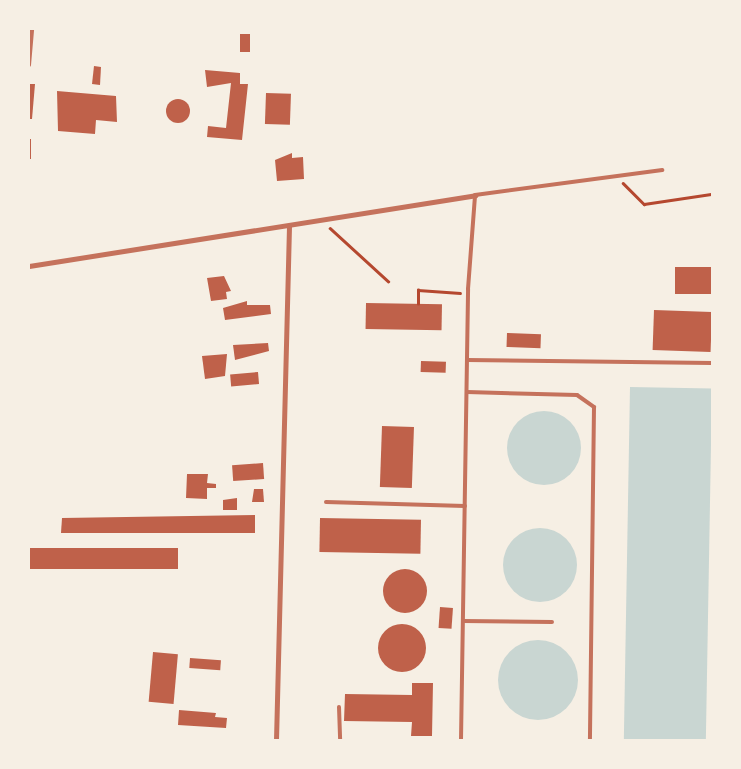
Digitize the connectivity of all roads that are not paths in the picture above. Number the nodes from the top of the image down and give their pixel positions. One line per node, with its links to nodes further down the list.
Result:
1 (32, 29): 2 (lane)
2 (29, 65)
3 (662, 170): 4 (lane)
4 (475, 195): 5 (street); 7 (lane)
5 (289, 226): 6 (street); 15 (street)
6 (29, 266)
7 (467, 360): 8 (lane); 9 (lane)
8 (712, 363)
9 (467, 392): 11 (lane); 18 (lane)
10 (326, 502): 11 (lane)
11 (465, 506): 12 (lane)
12 (463, 621): 13 (lane); 17 (lane)
13 (552, 622)
14 (339, 707): 16 (lane)
15 (276, 740)
16 (340, 740)
17 (461, 740)
18 (590, 740)

